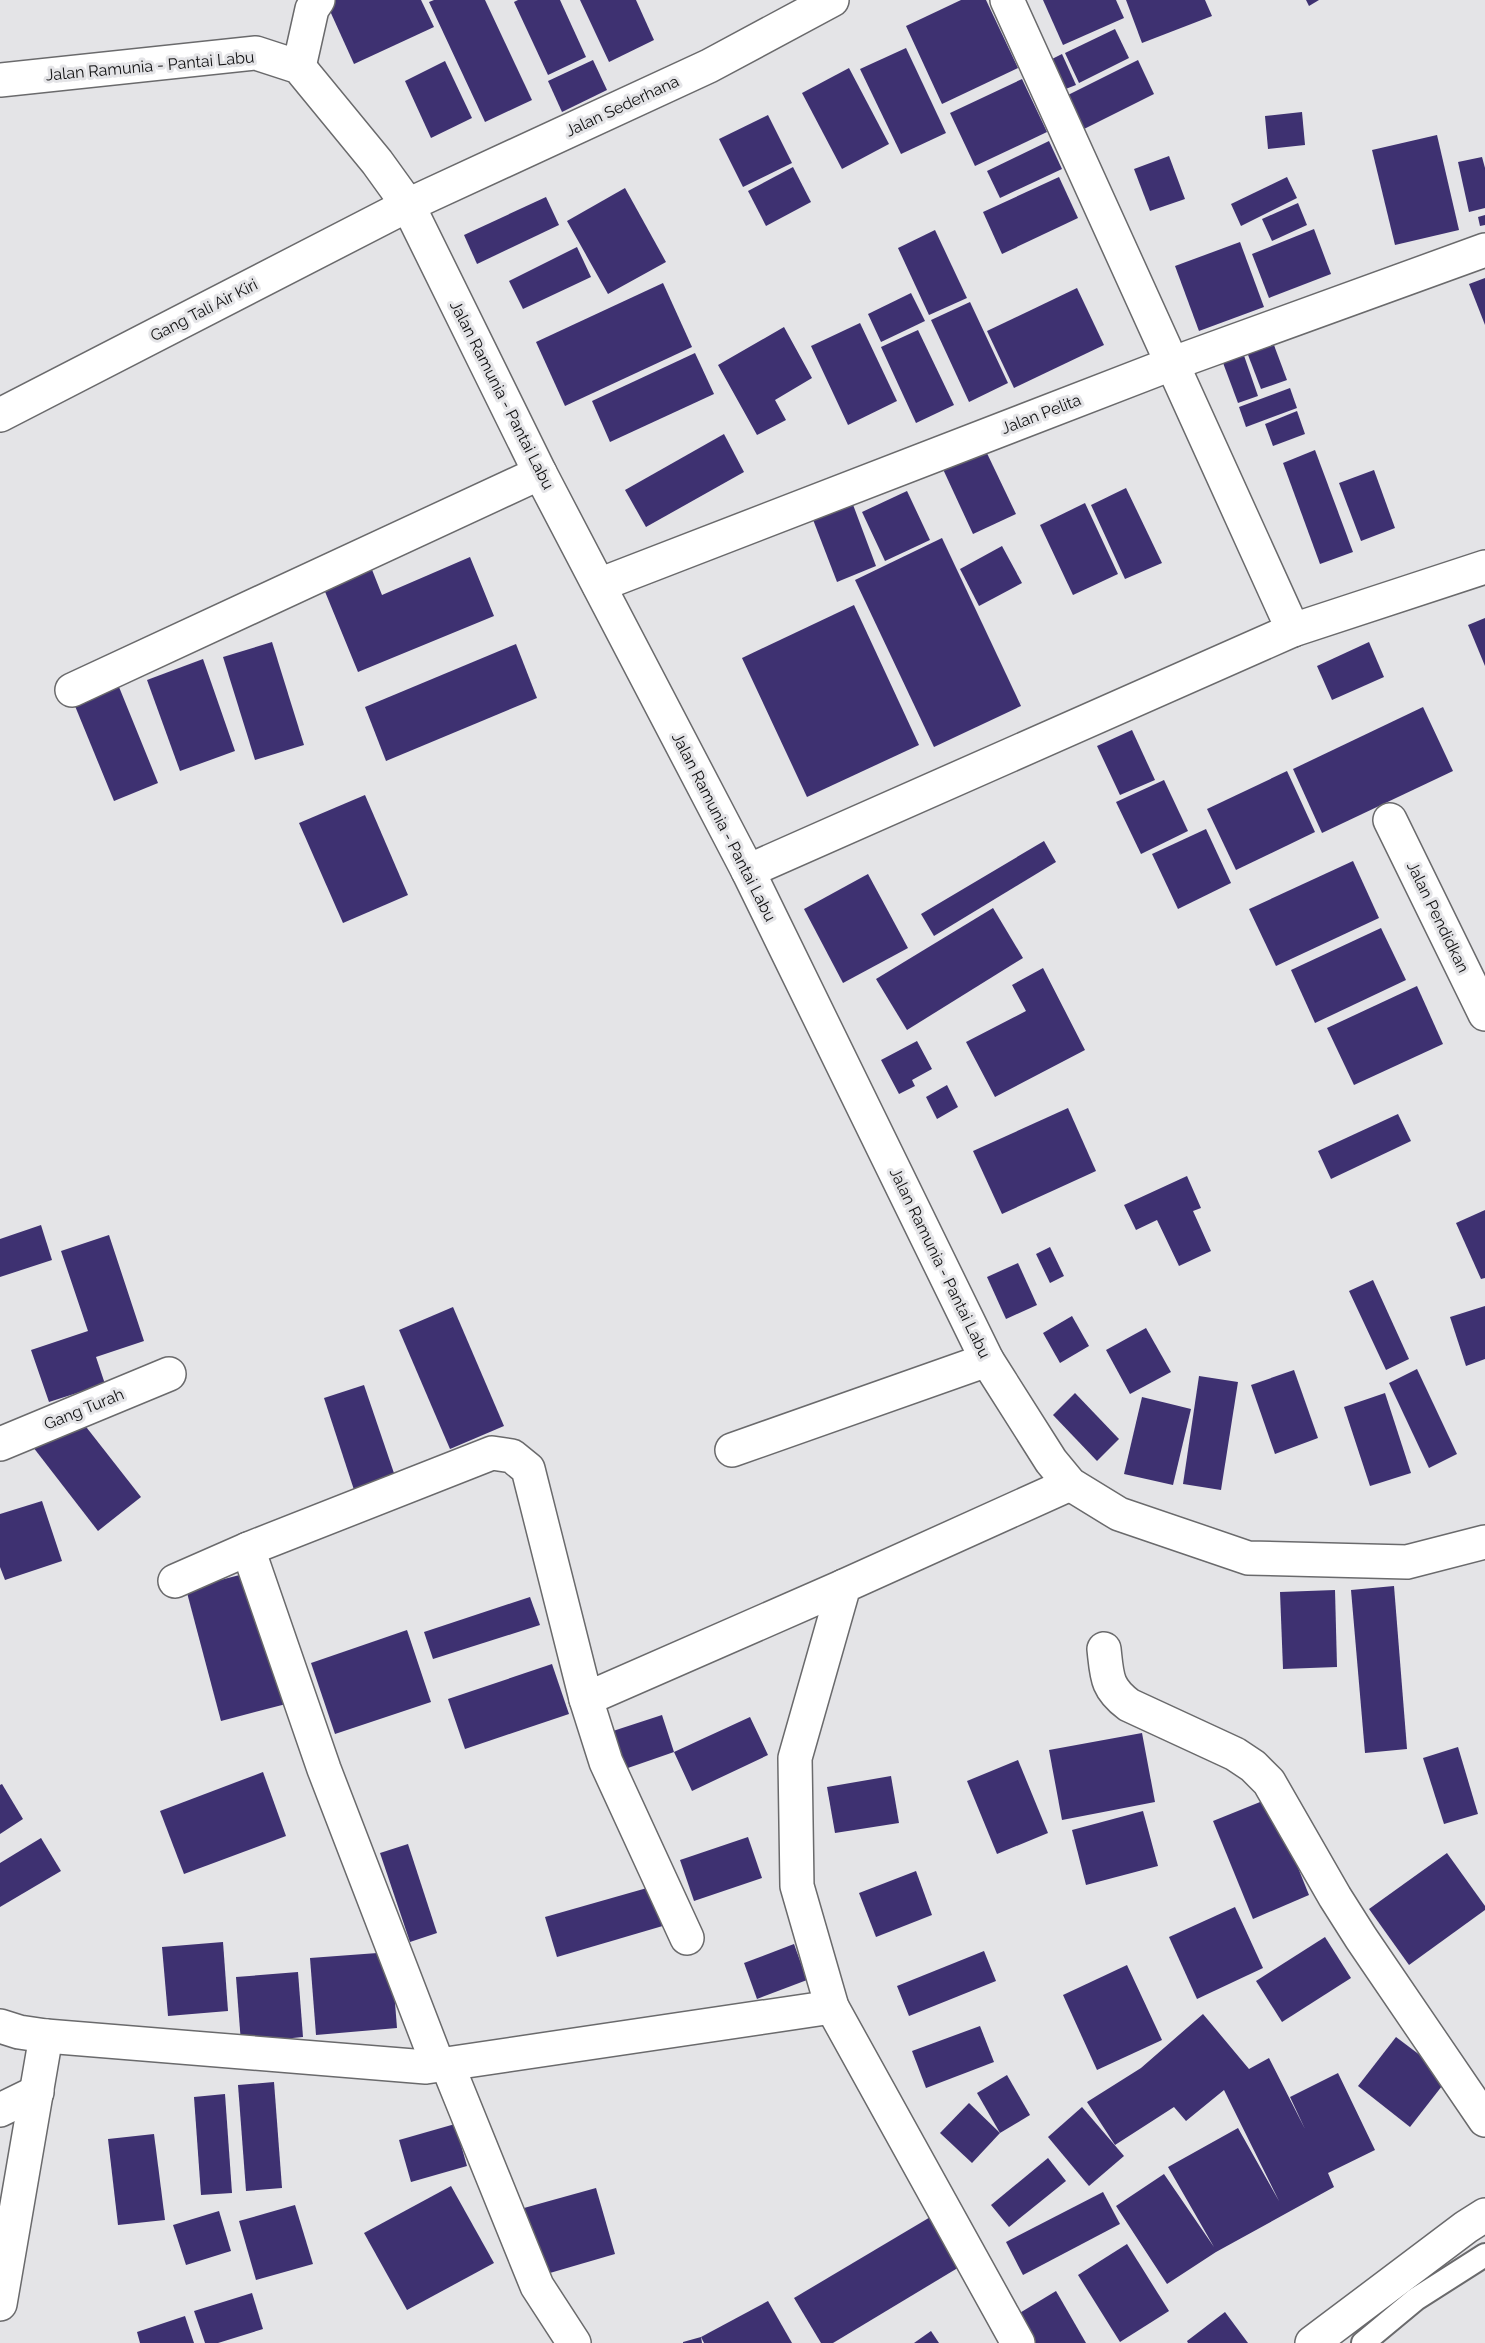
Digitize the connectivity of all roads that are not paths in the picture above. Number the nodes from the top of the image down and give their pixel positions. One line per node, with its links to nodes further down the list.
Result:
1 (318, 0): 4 (street)
2 (832, 0): 6 (street, Jalan Sederhana)
3 (1007, 0): 8 (street)
4 (299, 67): 5 (street, Jalan Ramunia - Pantai Labu); 6 (street, Jalan Ramunia - Pantai Labu)
5 (0, 80)
6 (408, 205): 9 (street, Gang Tali Air Kiri); 10 (street, Jalan Ramunia - Pantai Labu)
7 (1485, 250): 8 (street, Jalan Pelita)
8 (1171, 364): 12 (street, Jalan Pelita); 13 (street)
9 (0, 415)
10 (540, 473): 12 (street, Jalan Ramunia - Pantai Labu); 14 (street)
11 (1485, 567): 13 (street)
12 (599, 585): 16 (street, Jalan Ramunia - Pantai Labu)
13 (1293, 630): 16 (street)
14 (72, 690)
15 (1390, 820): 17 (street, Jalan Pendidkan)
16 (748, 871): 18 (street, Jalan Ramunia - Pantai Labu)
17 (1485, 1014)
18 (987, 1359): 21 (street); 22 (street, Jalan Ramunia - Pantai Labu)
19 (169, 1374): 20 (street, Gang Turah)
20 (0, 1444)
21 (732, 1450)
22 (1070, 1484): 23 (street, Jalan Ramunia - Pantai Labu); 26 (street)
23 (1485, 1542)
24 (248, 1549): 25 (street); 28 (street); 33 (street)
25 (175, 1581)
26 (844, 1586): 28 (street); 30 (street)
27 (1104, 1649): 36 (street)
28 (586, 1699): 29 (street)
29 (687, 1938)
30 (832, 2007): 33 (street); 41 (street)
31 (0, 2026): 32 (street)
32 (46, 2036): 33 (street); 34 (street)
33 (442, 2064): 40 (street)
34 (37, 2092): 35 (street); 39 (street)
35 (0, 2110)
36 (1485, 2120)
37 (1485, 2215): 42 (street)
38 (1485, 2255): 43 (lane)
39 (0, 2304)
40 (574, 2343)
41 (1018, 2343)
42 (1312, 2343)
43 (1363, 2343)

